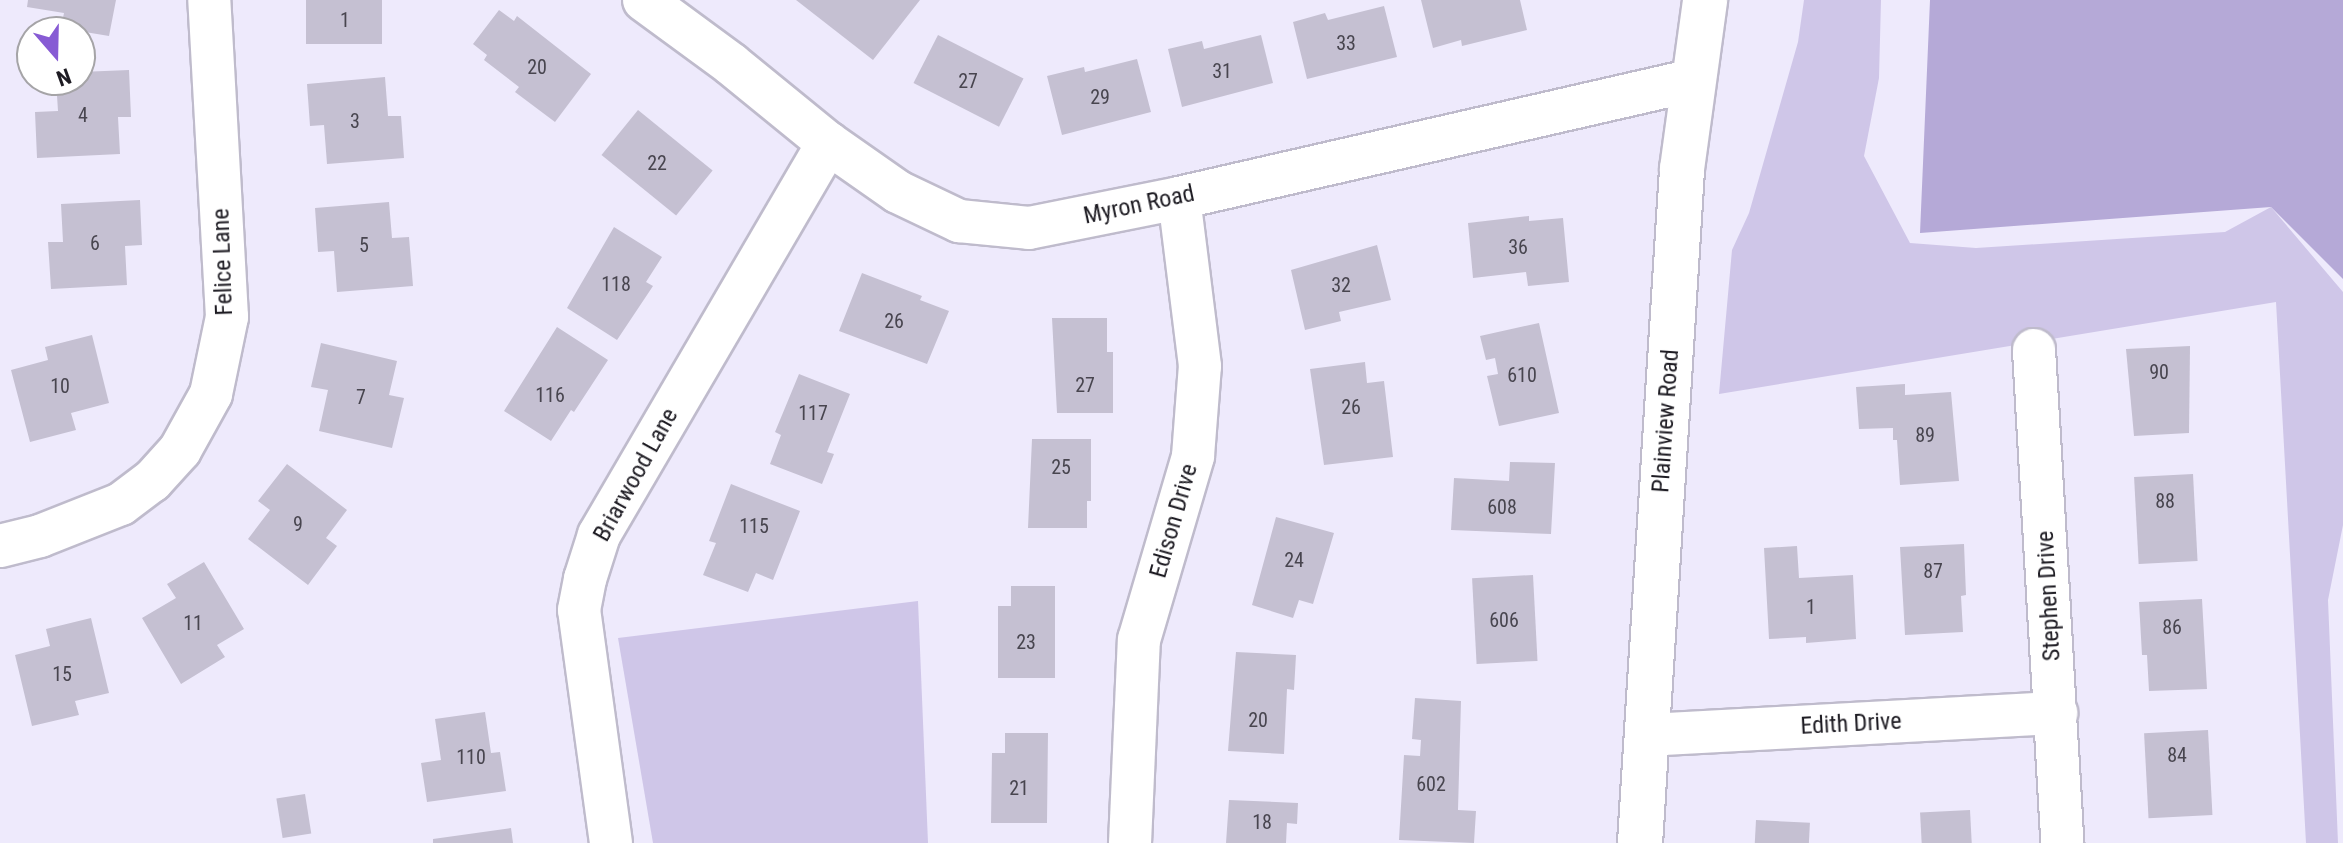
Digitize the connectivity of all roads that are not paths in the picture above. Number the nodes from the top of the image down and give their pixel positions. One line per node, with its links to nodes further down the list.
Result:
1 (209, 0): 8 (street, Felice Lane)
2 (644, 0): 5 (street, Myron Road)
3 (1705, 0): 4 (main road, Plainview Road)
4 (1694, 80): 6 (street, Myron Road); 10 (main road, Plainview Road)
5 (828, 143): 6 (street, Myron Road); 11 (street, Briarwood Lane)
6 (1179, 198): 12 (street, Edison Drive)
7 (2034, 350): 9 (street, Stephen Drive)
8 (0, 546)
9 (2056, 713): 10 (street, Edith Drive); 14 (street, Stephen Drive)
10 (1647, 735): 13 (main road, Plainview Road)
11 (611, 843)
12 (1130, 843)
13 (1640, 843)
14 (2062, 843)

